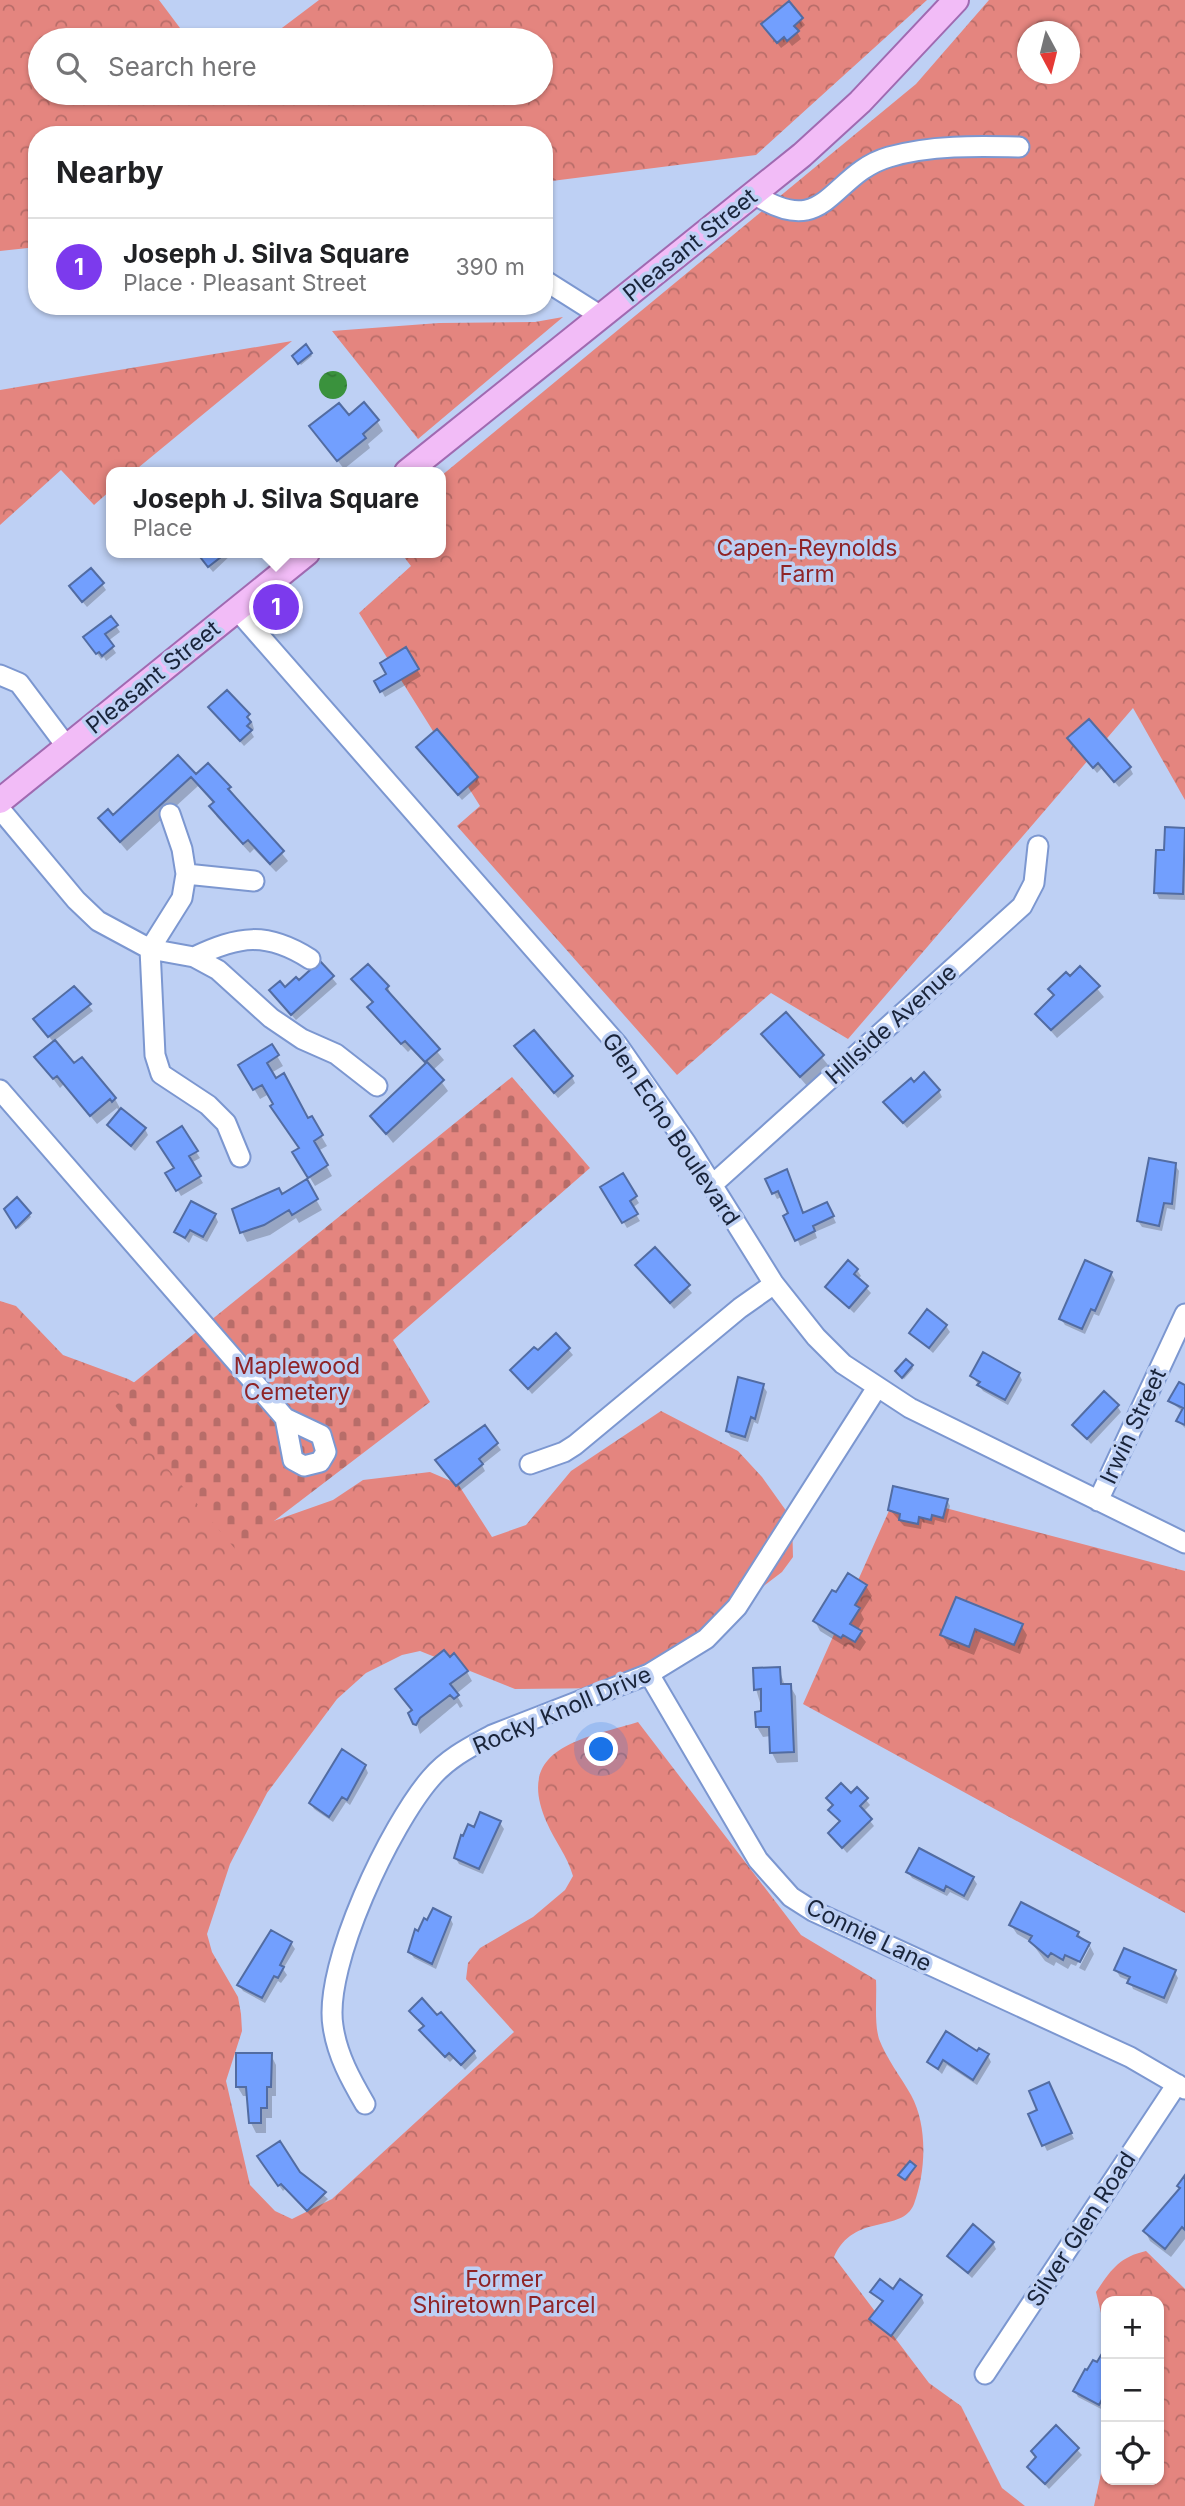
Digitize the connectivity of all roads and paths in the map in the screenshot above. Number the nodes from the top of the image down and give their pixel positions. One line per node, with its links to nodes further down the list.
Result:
1 (956, 0): 3 (main road, Pleasant Street)
2 (1019, 147): 3 (street)
3 (754, 194): 5 (main road, Pleasant Street)
4 (553, 286): 5 (street)
5 (601, 316): 6 (main road, Pleasant Street)
6 (413, 467)
7 (301, 558): 8 (main road, Pleasant Street)
8 (237, 610): 12 (main road, Pleasant Street); 25 (street, Glen Echo Boulevard)
9 (0, 660): 11 (street)
10 (0, 675): 11 (street)
11 (19, 683): 12 (street)
12 (67, 747): 13 (main road, Pleasant Street)
13 (0, 801)
14 (0, 809): 19 (street)
15 (170, 814): 17 (street)
16 (1038, 846): 25 (street, Hillside Avenue)
17 (186, 874): 18 (street); 19 (street)
18 (254, 881)
19 (150, 949): 20 (street); 24 (street)
20 (194, 957): 21 (street); 22 (street)
21 (310, 959)
22 (377, 1086)
23 (0, 1090): 29 (street)
24 (240, 1157)
25 (712, 1185): 26 (street, Glen Echo Boulevard)
26 (774, 1284): 28 (street, Glen Echo Boulevard); 30 (street)
27 (1185, 1314): 31 (street, Irwin Street)
28 (876, 1389): 31 (street, Glen Echo Boulevard); 33 (street, Rocky Knoll Drive)
29 (285, 1418)
30 (530, 1464)
31 (1098, 1501): 32 (street, Glen Echo Boulevard)
32 (1185, 1543)
33 (649, 1674): 34 (street, Connie Lane); 35 (street, Rocky Knoll Drive)
34 (1181, 2086): 36 (street, Silver Glen Road)
35 (365, 2105)
36 (985, 2374)

